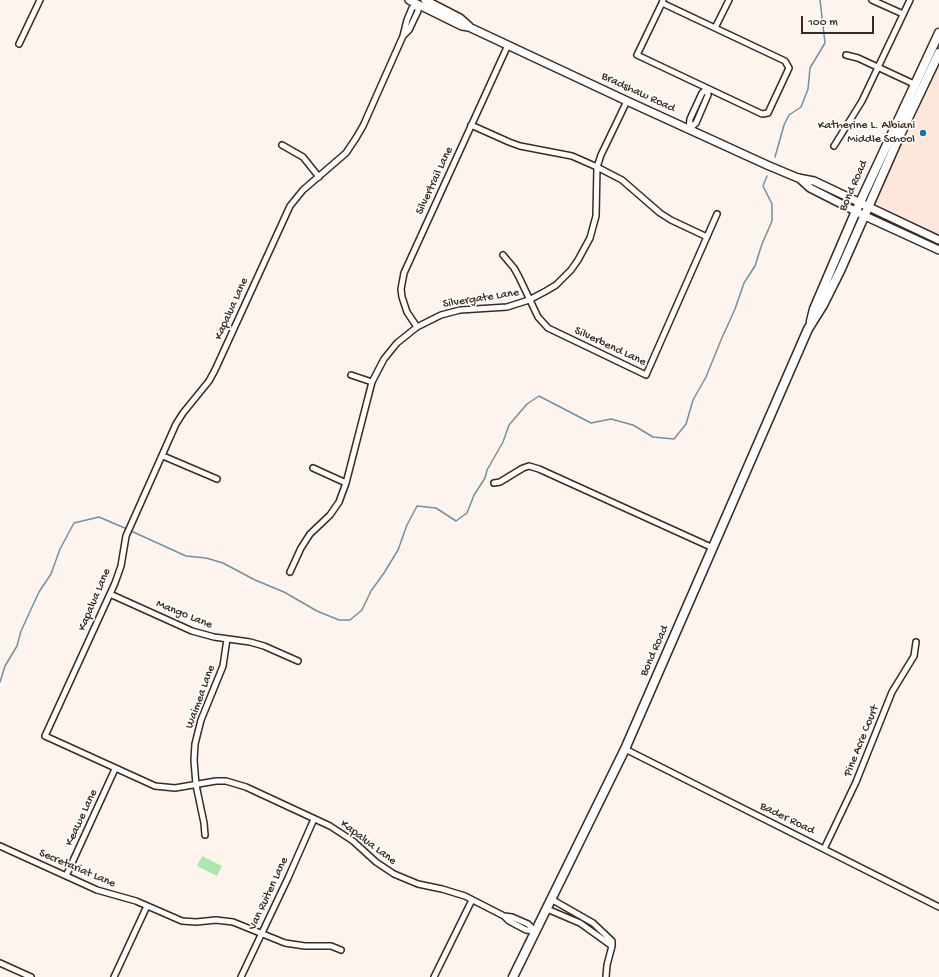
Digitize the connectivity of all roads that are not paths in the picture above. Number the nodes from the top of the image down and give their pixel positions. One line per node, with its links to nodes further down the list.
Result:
1 (40, 0): 13 (street)
2 (408, 0): 8 (main road, Bradshaw Road)
3 (425, 0): 10 (main road, Bradshaw Road)
4 (729, 0): 11 (street)
5 (872, 0): 9 (street)
6 (910, 0): 9 (street)
7 (662, 1): 11 (street); 19 (street)
8 (417, 4): 10 (main road, Bradshaw Road); 26 (street, Kapalua Lane)
9 (903, 14): 17 (street)
10 (469, 26): 14 (main road, Bradshaw Road)
11 (715, 28): 19 (street)
12 (939, 33): 18 (main road, Bond Road)
13 (19, 44)
14 (508, 45): 20 (main road, Bradshaw Road); 21 (street, Silvertrail Lane)
15 (939, 53): 28 (main road, Bond Road)
16 (846, 55): 17 (street)
17 (878, 68): 18 (street); 24 (street)
18 (914, 84): 27 (main road, Bond Road)
19 (707, 88): 22 (street)
20 (627, 101): 22 (main road, Bradshaw Road); 25 (street, Silvergate Lane)
21 (471, 125): 25 (street); 38 (street, Silvertrail Lane)
22 (689, 129): 27 (main road, Bradshaw Road)
23 (282, 145): 26 (street)
24 (834, 146)
25 (597, 167): 31 (street); 37 (street, Silvergate Lane)
26 (319, 177): 42 (street, Kapalua Lane)
27 (858, 207): 28 (main road, Bradshaw Road); 30 (main road, Bradshaw Road); 35 (main road, Bond Road)
28 (869, 207): 30 (main road, Bond Road); 32 (main road, Bradshaw Road)
29 (717, 214): 31 (street, Silverbend Lane)
30 (865, 216): 33 (main road, Bradshaw Road); 36 (main road, Bond Road)
31 (707, 237): 37 (street, Silverbend Lane)
32 (939, 240)
33 (939, 250)
34 (503, 255): 37 (street)
35 (836, 257): 36 (main road); 39 (main road, Bond Road)
36 (828, 296): 39 (main road, Bond Road)
37 (529, 300): 38 (street, Silvergate Lane)
38 (417, 327): 41 (street, Silvergate Lane)
39 (808, 329): 47 (main road, Bond Road)
40 (351, 375): 41 (street)
41 (372, 382): 45 (street, Silvergate Lane)
42 (163, 456): 44 (street); 49 (street, Kapalua Lane)
43 (313, 468): 45 (street)
44 (217, 480)
45 (346, 483): 48 (street, Silvergate Lane)
46 (494, 483): 47 (street)
47 (713, 548): 53 (main road, Bond Road)
48 (290, 572)
49 (110, 594): 50 (street, Mango Lane); 54 (street, Kapalua Lane)
50 (227, 639): 52 (street, Mango Lane); 55 (street, Waimea Lane)
51 (916, 642): 59 (street, Pine Acre Court)
52 (298, 661)
53 (625, 749): 59 (street, Bader Road); 61 (main road, Bond Road)
54 (115, 769): 55 (street, Kapalua Lane); 60 (street, Keawe Lane)
55 (196, 785): 56 (street, Kapalua Lane); 57 (street, Waimea Lane)
56 (314, 819): 62 (street, Kapalua Lane); 67 (street, Van Ruiten Lane)
57 (205, 835)
58 (0, 846): 60 (street, Secretariat Lane)
59 (824, 849): 64 (street, Bader Road)
60 (66, 876): 63 (street, Secretariat Lane)
61 (551, 899): 65 (main road, Bond Road); 68 (street)
62 (472, 900): 66 (street, Kapalua Lane); 74 (street)
63 (147, 906): 67 (street, Secretariat Lane); 72 (street)
64 (939, 907)
65 (546, 909): 66 (main road, Bond Road); 68 (street)
66 (535, 931): 75 (main road, Bond Road)
67 (262, 934): 69 (street, Secretariat Lane); 73 (street, Van Ruiten Lane)
68 (612, 946): 76 (street)
69 (341, 950)
70 (0, 963): 71 (street)
71 (31, 977)
72 (114, 977)
73 (241, 977)
74 (434, 977)
75 (513, 977)
76 (606, 977)

